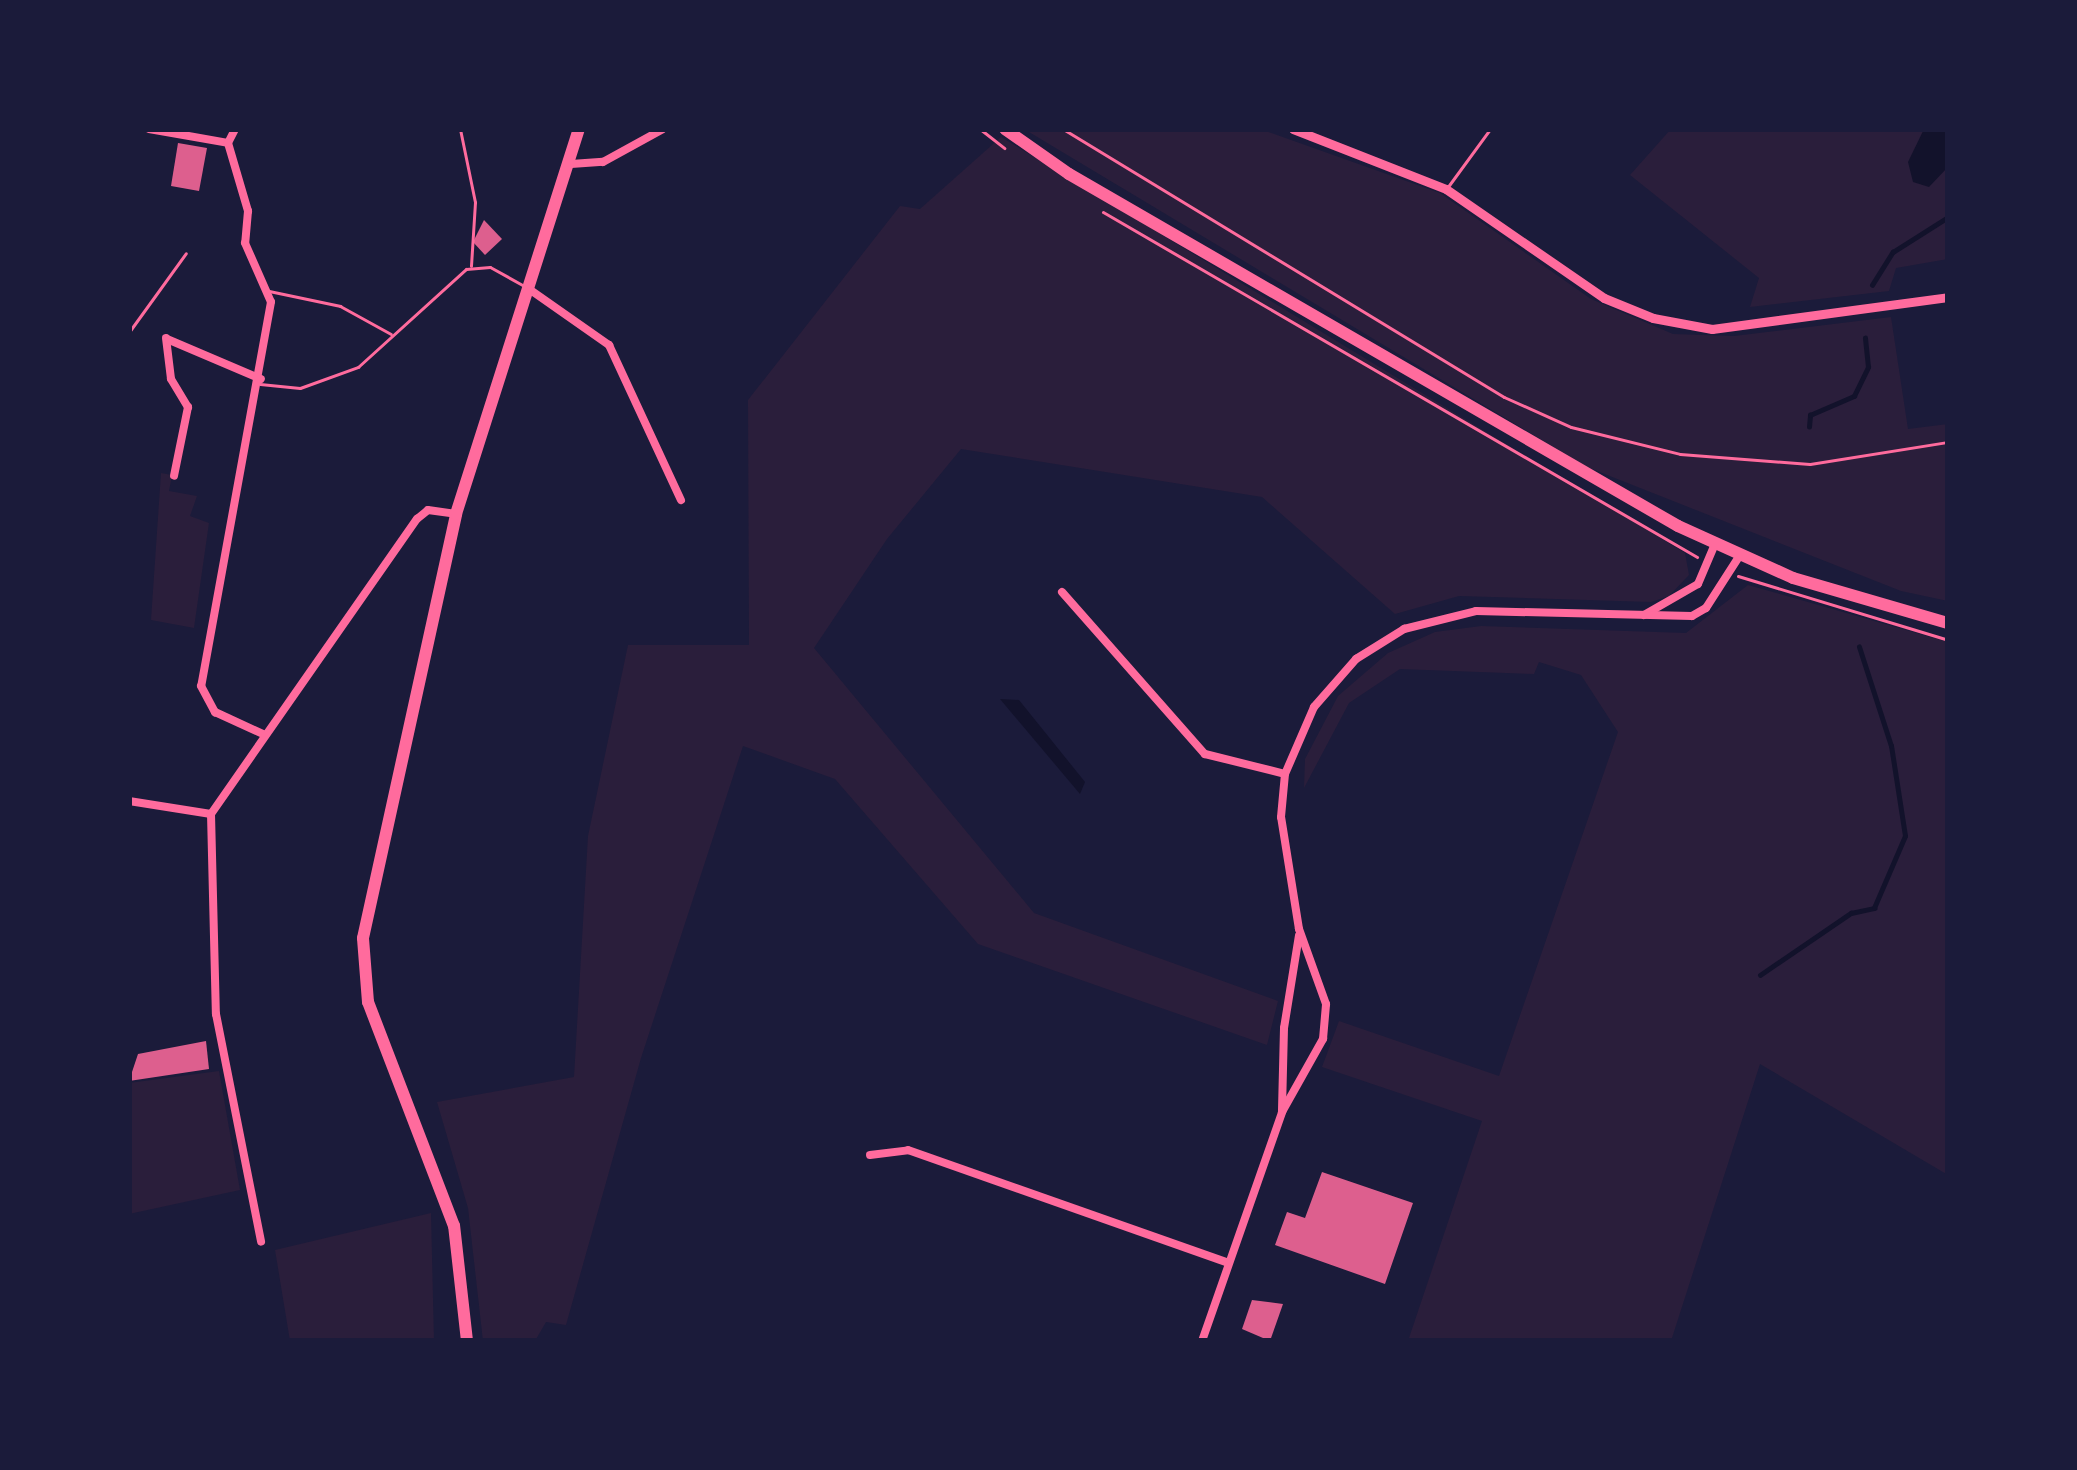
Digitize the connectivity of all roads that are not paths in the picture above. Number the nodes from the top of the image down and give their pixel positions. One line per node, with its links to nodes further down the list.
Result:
1 (148, 129): 9 (street)
2 (236, 129): 9 (street)
3 (460, 129): 12 (lane)
4 (579, 129): 10 (main road)
5 (663, 129): 10 (street)
6 (1005, 129): 21 (main road)
7 (1293, 129): 11 (street)
8 (1490, 129): 11 (lane)
9 (228, 143): 13 (street)
10 (571, 164): 14 (main road)
11 (1446, 189): 15 (street)
12 (471, 268): 14 (lane); 16 (lane)
13 (267, 286): 16 (lane); 17 (street)
14 (529, 290): 19 (street); 20 (main road)
15 (1948, 297)
16 (393, 335): 17 (lane)
17 (261, 381): 18 (street); 26 (street)
18 (174, 476)
19 (682, 500)
20 (456, 514): 26 (street); 35 (main road)
21 (1715, 544): 22 (main road); 24 (street)
22 (1740, 555): 24 (street); 25 (main road)
23 (1062, 592): 27 (street)
24 (1633, 618): 27 (street)
25 (1948, 623)
26 (266, 735): 29 (street)
27 (1285, 774): 30 (street)
28 (129, 801): 29 (street)
29 (212, 814): 33 (street)
30 (1300, 929): 31 (street); 31 (street)
31 (1282, 1112): 34 (street)
32 (870, 1155): 34 (street)
33 (261, 1242)
34 (1228, 1263): 36 (street)
35 (467, 1341)
36 (1202, 1341)

